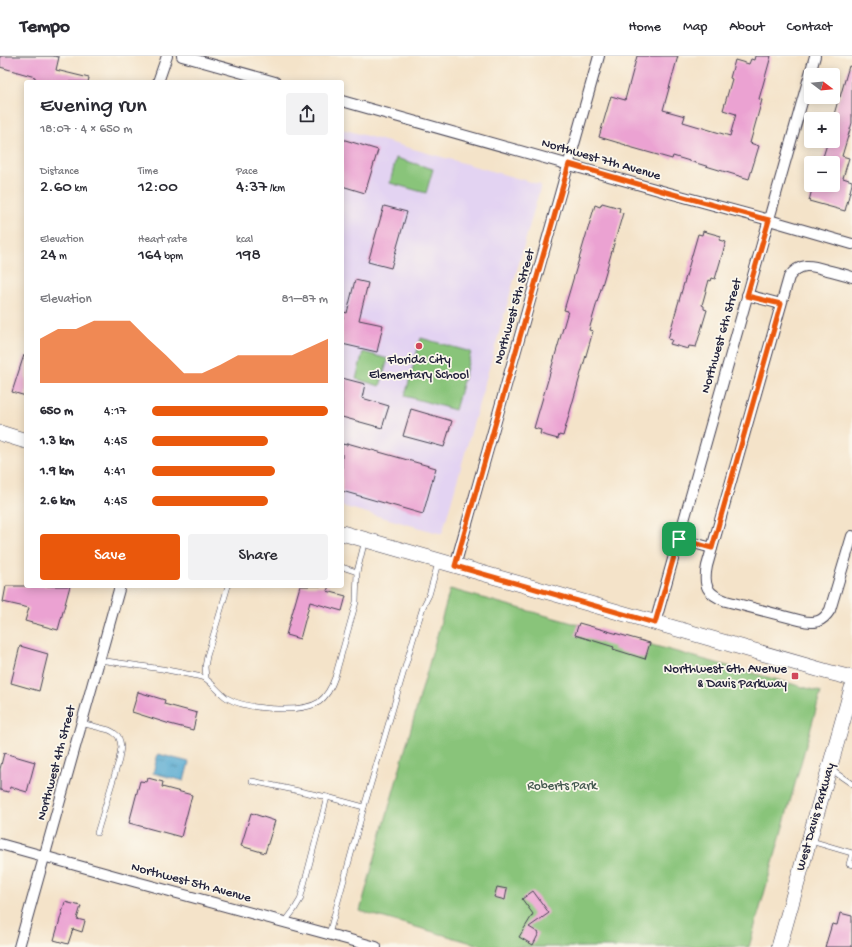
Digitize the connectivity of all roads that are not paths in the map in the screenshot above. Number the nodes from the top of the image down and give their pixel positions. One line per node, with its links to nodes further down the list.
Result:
1 (167, 56): 5 (street)
2 (182, 56): 6 (street)
3 (599, 56): 8 (street, Northwest 5th Street)
4 (815, 56): 9 (street, Northwest 6th Street)
5 (159, 80)
6 (268, 80)
7 (344, 102): 8 (street, Northwest 7th Avenue)
8 (569, 164): 9 (street, Northwest 7th Avenue); 23 (street, Northwest 5th Street)
9 (769, 220): 10 (street, Northwest 7th Avenue); 12 (street, Northwest 6th Street)
10 (852, 244)
11 (852, 277): 13 (street)
12 (747, 296): 13 (street); 18 (street, Northwest 6th Street)
13 (781, 304): 20 (street)
14 (0, 433): 15 (street)
15 (24, 440)
16 (344, 535): 19 (street)
17 (852, 536): 21 (street)
18 (679, 539): 20 (street); 28 (street, Northwest 6th Street)
19 (365, 540): 22 (street); 25 (lane)
20 (712, 548): 21 (street)
21 (850, 548)
22 (438, 561): 23 (street); 38 (lane)
23 (455, 566): 28 (street)
24 (344, 568): 25 (lane)
25 (358, 572): 30 (lane)
26 (119, 588): 29 (street, Northwest 4th Street)
27 (227, 588): 30 (lane)
28 (655, 623): 31 (street)
29 (99, 660): 30 (lane); 33 (street, Northwest 4th Street)
30 (206, 678)
31 (852, 678)
32 (852, 688): 34 (street, West Davis Parkway)
33 (81, 723): 39 (lane); 43 (street, Northwest 4th Street)
34 (829, 769): 36 (lane); 40 (street, West Davis Parkway)
35 (252, 781): 37 (lane)
36 (852, 784)
37 (327, 797): 38 (lane); 45 (lane)
38 (364, 807): 46 (lane)
39 (98, 833)
40 (809, 841): 42 (lane); 49 (street, West Davis Parkway)
41 (0, 844): 43 (street, Northwest 5th Avenue)
42 (852, 854): 44 (lane)
43 (44, 856): 45 (street, Northwest 5th Avenue); 47 (street, Northwest 4th Street)
44 (852, 865)
45 (285, 922): 46 (street, Northwest 5th Avenue)
46 (329, 934): 48 (street, Northwest 5th Avenue)
47 (19, 947)
48 (376, 947)
49 (779, 947)

